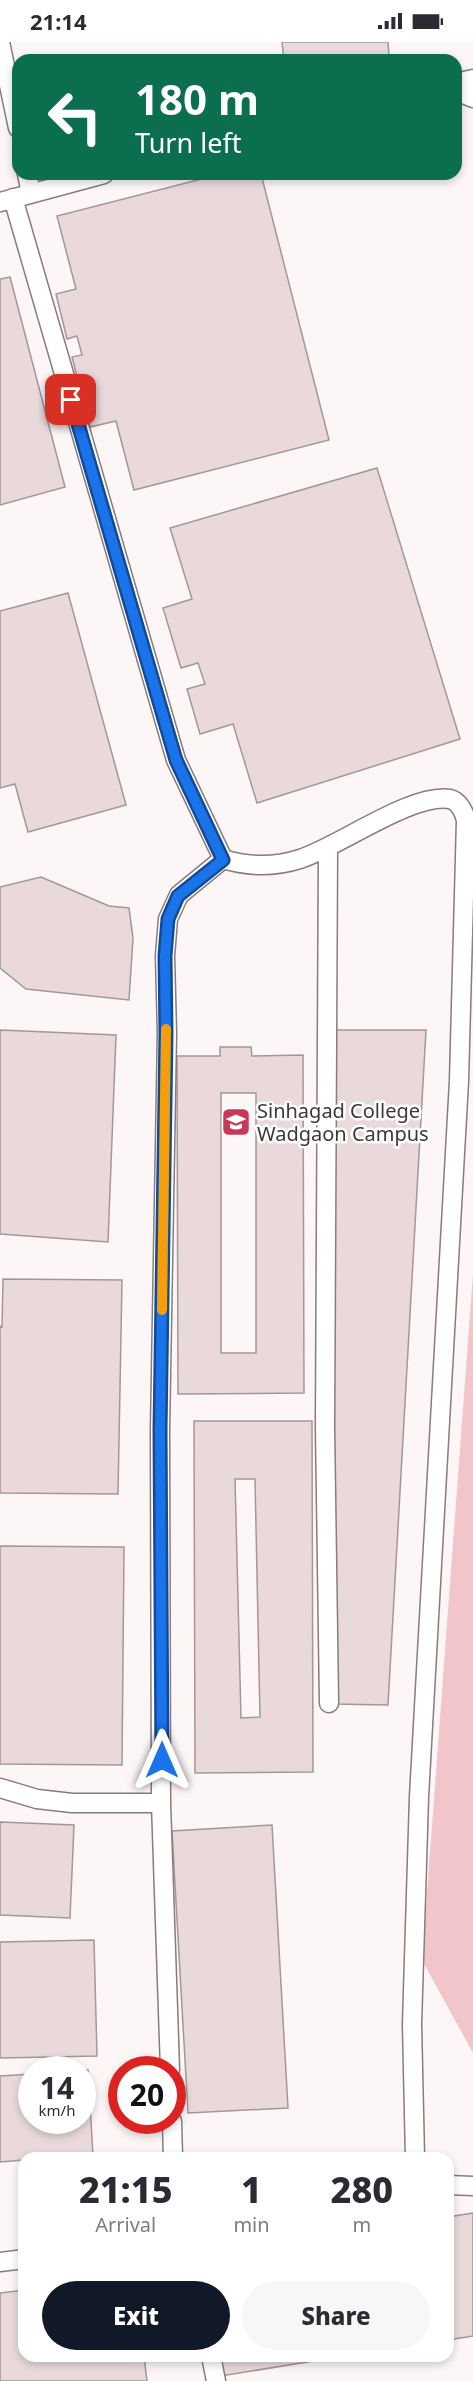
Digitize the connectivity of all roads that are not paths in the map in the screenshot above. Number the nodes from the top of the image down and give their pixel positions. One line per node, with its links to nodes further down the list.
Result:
1 (0, 42): 2 (lane)
2 (12, 99)
3 (28, 180): 5 (lane)
4 (81, 180): 5 (lane)
5 (31, 193): 6 (lane)
6 (6, 200): 8 (lane)
7 (328, 848): 8 (lane); 9 (lane); 15 (lane)
8 (223, 860): 11 (lane)
9 (329, 1703)
10 (0, 1788): 11 (lane)
11 (161, 1803): 12 (lane)
12 (170, 2056)
13 (172, 2134): 14 (lane)
14 (173, 2152)
15 (415, 2152)
16 (454, 2185): 17 (lane)
17 (473, 2186)
18 (18, 2260): 19 (lane)
19 (0, 2262)
20 (212, 2362): 21 (lane)
21 (216, 2381)

